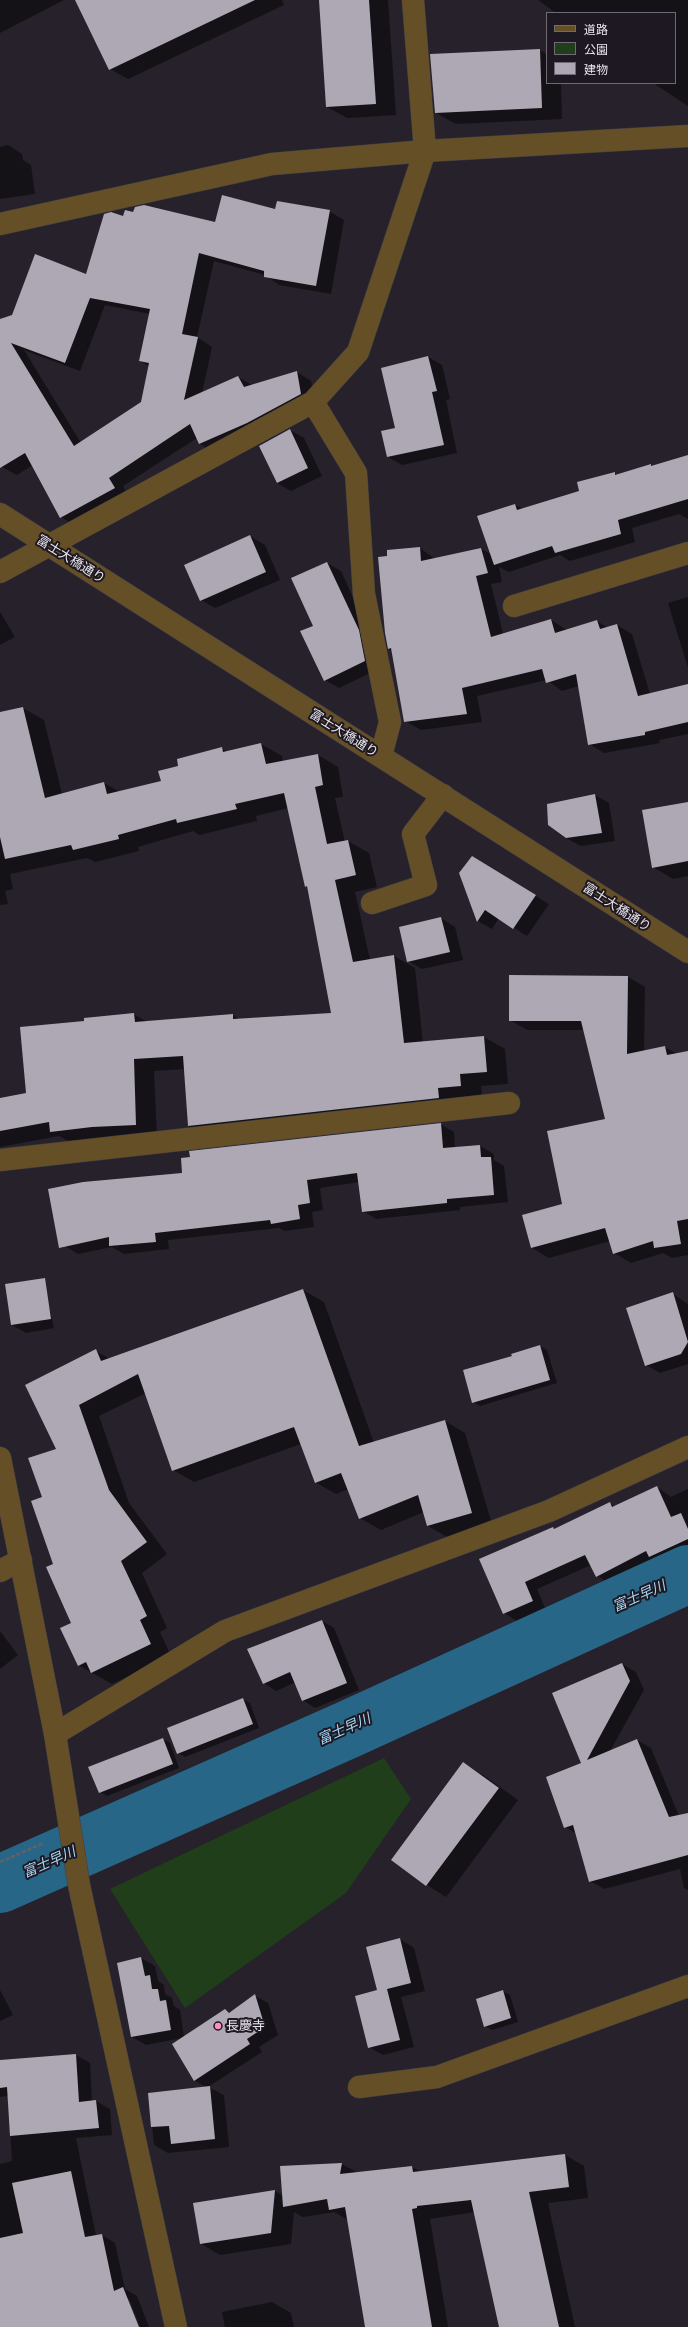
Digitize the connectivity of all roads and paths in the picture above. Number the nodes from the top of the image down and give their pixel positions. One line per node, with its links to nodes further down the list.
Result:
1 (413, 0): 3 (street)
2 (688, 136): 3 (street)
3 (424, 151): 4 (street); 5 (street)
4 (0, 224)
5 (313, 402): 7 (street); 11 (street)
6 (0, 514): 7 (street, 富士大橋通り)
7 (50, 546): 9 (street); 11 (street, 富士大橋通り)
8 (688, 553): 10 (street)
9 (0, 572)
10 (514, 606)
11 (381, 756): 12 (street, 富士大橋通り)
12 (443, 795): 13 (street); 14 (street, 富士大橋通り)
13 (372, 903)
14 (688, 952)
15 (509, 1104): 16 (street)
16 (0, 1160)
17 (688, 1447): 21 (street)
18 (0, 1458): 19 (street)
19 (21, 1560): 20 (street); 21 (street)
20 (0, 1572)
21 (55, 1734): 22 (street)
22 (70, 1832): 23 (path); 26 (street)
23 (0, 1862)
24 (688, 1986): 25 (street)
25 (359, 2087)
26 (176, 2327)

